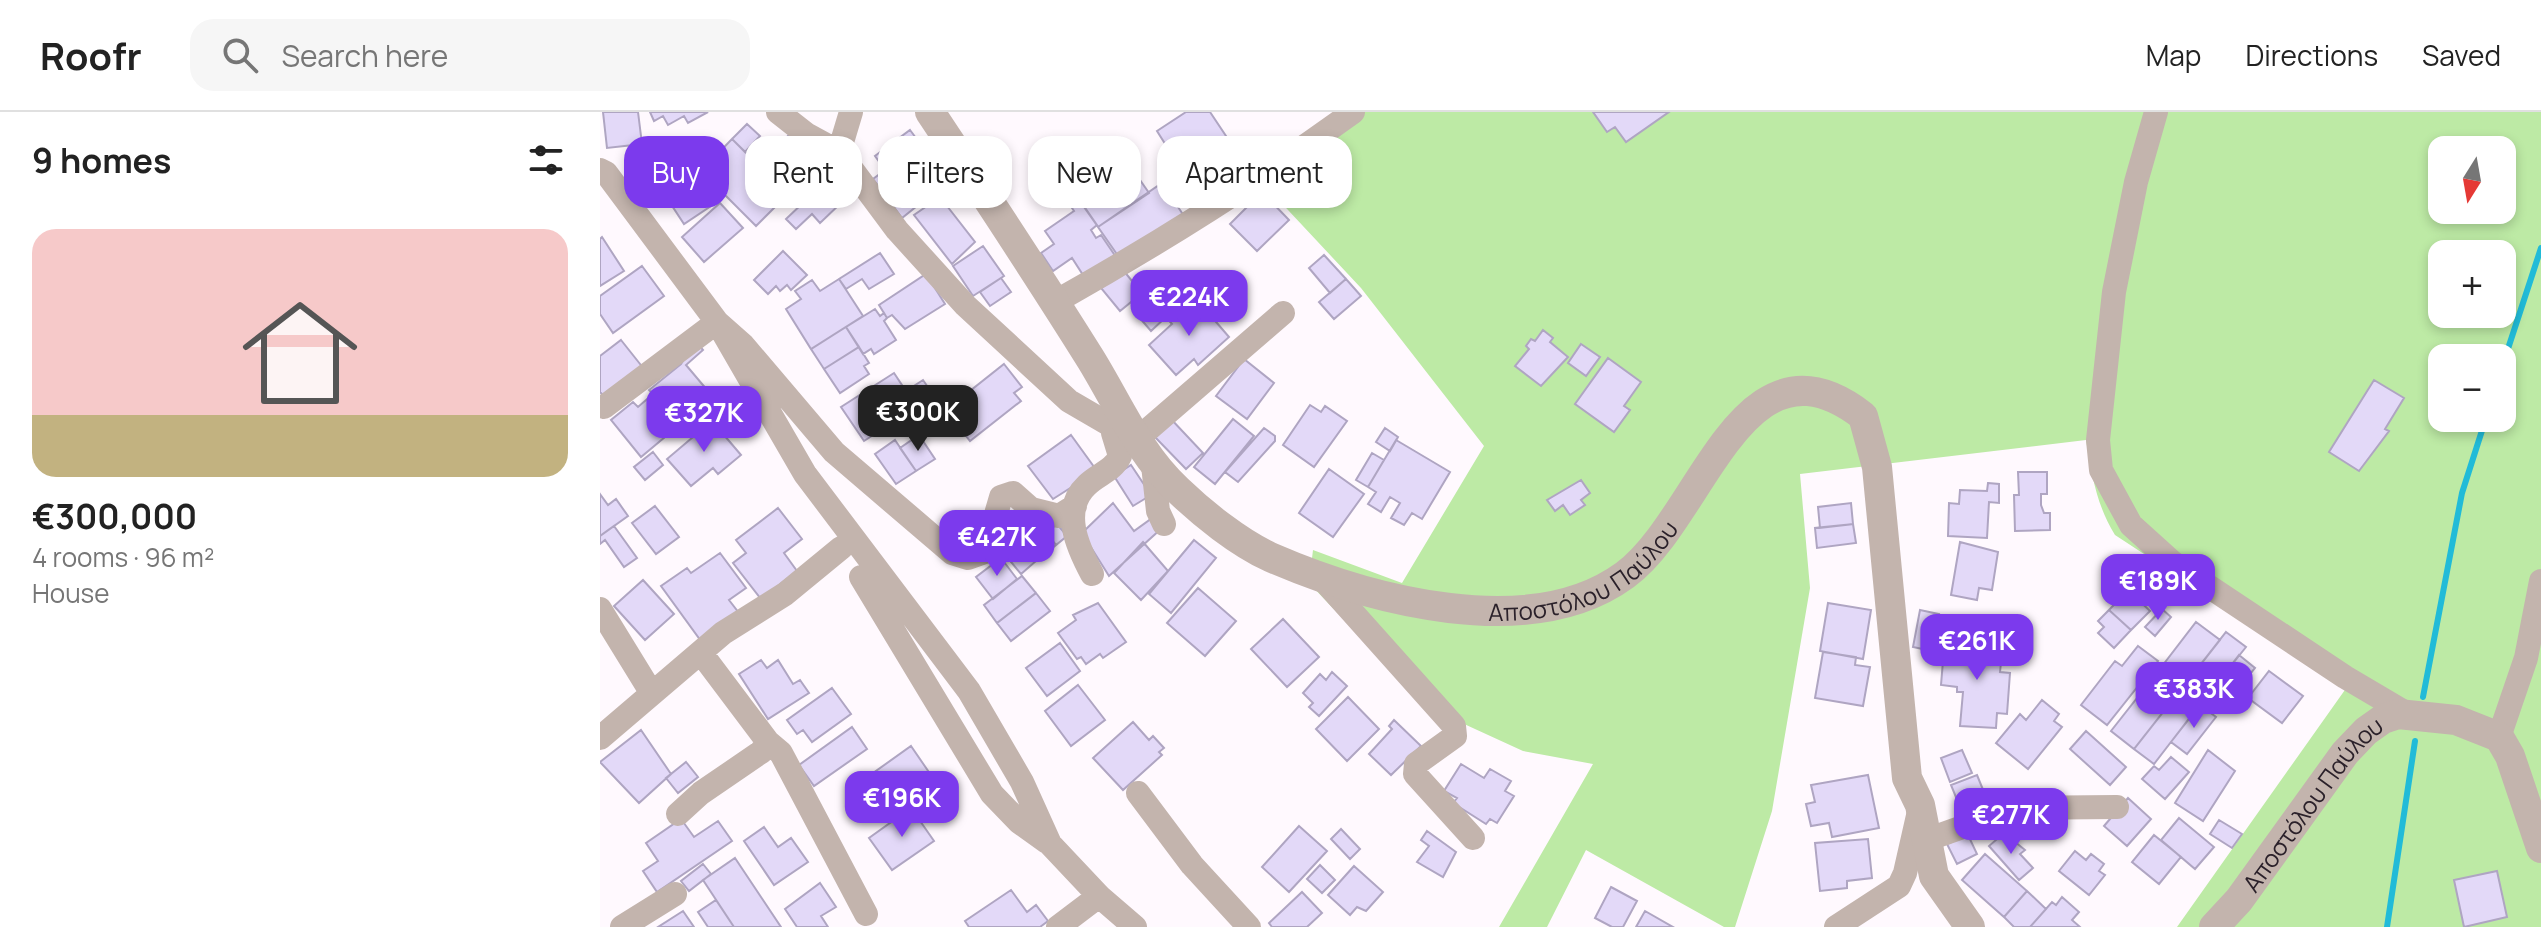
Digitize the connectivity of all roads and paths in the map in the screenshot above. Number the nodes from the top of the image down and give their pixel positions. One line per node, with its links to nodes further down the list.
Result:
1 (778, 112): 6 (street)
2 (851, 112): 7 (street)
3 (930, 112): 10 (street, Αποστόλου Παύλου)
4 (1353, 112): 10 (street)
5 (2156, 112): 26 (street)
6 (810, 136)
7 (844, 136)
8 (600, 170): 12 (street)
9 (862, 183): 14 (street)
10 (1055, 302): 14 (street, Αποστόλου Παύλου)
11 (1283, 313): 14 (street)
12 (717, 322): 13 (street); 16 (street); 17 (street)
13 (604, 407)
14 (1122, 423): 15 (street, Αποστόλου Παύλου); 16 (street)
15 (1153, 465): 18 (street); 20 (street, Αποστόλου Παύλου)
16 (1075, 506): 21 (street)
17 (831, 510): 19 (street); 36 (street)
18 (1164, 524)
19 (841, 548): 24 (street); 36 (street)
20 (1318, 573): 31 (street, Αποστόλου Παύλου); 34 (street)
21 (1092, 574)
22 (2541, 581): 27 (street)
23 (600, 609): 25 (street)
24 (701, 653): 25 (street); 29 (street)
25 (651, 692): 28 (street)
26 (2406, 713): 27 (street, Αποστόλου Παύλου); 47 (street, Αποστόλου Παύλου)
27 (2499, 737): 37 (street)
28 (600, 738)
29 (768, 742): 33 (street); 40 (street)
30 (1138, 793): 44 (street)
31 (1920, 805): 35 (street, Αποστόλου Παύλου); 45 (street)
32 (2117, 807): 35 (street)
33 (678, 814)
34 (1473, 838)
35 (1929, 839): 46 (street, Αποστόλου Παύλου)
36 (1050, 844): 39 (street)
37 (2541, 848)
38 (675, 894): 41 (street)
39 (1099, 896): 42 (street); 43 (street)
40 (866, 914)
41 (622, 927)
42 (1058, 927)
43 (1135, 927)
44 (1249, 927)
45 (1836, 927)
46 (1970, 927)
47 (2214, 927)

